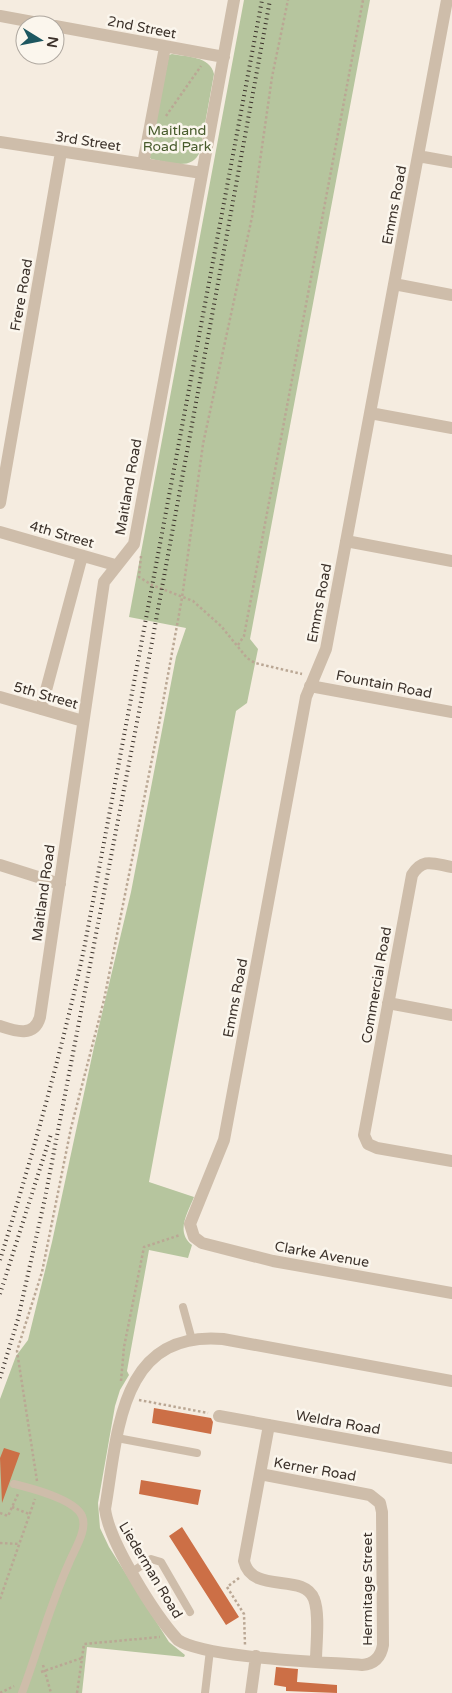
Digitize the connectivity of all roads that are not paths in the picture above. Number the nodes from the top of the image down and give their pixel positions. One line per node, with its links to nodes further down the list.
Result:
1 (234, 0): 8 (street, Maitland Road)
2 (447, 0): 6 (street, Emms Road)
3 (0, 16): 4 (street)
4 (15, 19)
5 (65, 28): 7 (street, 2nd Street)
6 (447, 30): 11 (street, Emms Road)
7 (165, 47): 8 (street, 2nd Street); 13 (street)
8 (224, 57): 14 (street, Maitland Road)
9 (0, 142): 10 (street, 3rd Street)
10 (61, 152): 13 (street, 3rd Street); 19 (street, Frere Road)
11 (418, 156): 12 (street); 15 (street, Emms Road)
12 (452, 162)
13 (143, 164): 14 (street, 3rd Street)
14 (202, 173): 24 (street, Maitland Road)
15 (394, 284): 16 (street); 17 (street, Emms Road)
16 (452, 295)
17 (370, 413): 18 (street); 21 (street, Emms Road)
18 (452, 428)
19 (0, 503)
20 (0, 532): 22 (street, 4th Street)
21 (346, 541): 23 (street); 25 (street, Emms Road)
22 (82, 556): 24 (street, 4th Street); 27 (street)
23 (452, 561)
24 (115, 565): 29 (street, Maitland Road)
25 (312, 681): 28 (street, Fountain Road); 37 (street, Emms Road)
26 (0, 697): 27 (street, 5th Street)
27 (41, 709): 29 (street, 5th Street)
28 (452, 712)
29 (84, 721): 32 (street, Maitland Road)
30 (0, 865): 32 (street)
31 (452, 868): 33 (street, Commercial Road)
32 (60, 884): 35 (street, Maitland Road)
33 (388, 1003): 34 (street); 36 (street, Commercial Road)
34 (452, 1015)
35 (0, 1026)
36 (452, 1161)
37 (192, 1232): 38 (street, Clarke Avenue)
38 (452, 1292)
39 (183, 1306): 40 (lane)
40 (192, 1340): 41 (street, Liederman Road); 44 (street, Liederman Road)
41 (452, 1381)
42 (219, 1416): 43 (street, Weldra Road)
43 (269, 1425): 46 (street, Weldra Road); 47 (street, Kerner Road)
44 (117, 1438): 45 (lane); 50 (street, Liederman Road)
45 (197, 1453)
46 (452, 1458)
47 (260, 1474): 49 (street, Kerner Road); 54 (street, Kerner Road)
48 (18, 1485): 55 (lane)
49 (366, 1494): 54 (street, Hermitage Street)
50 (132, 1572): 51 (lane); 52 (street, Liederman Road)
51 (190, 1612)
52 (210, 1650): 53 (street, Liederman Road); 56 (lane)
53 (250, 1655): 54 (street, Hermitage Street); 57 (street)
54 (316, 1661)
55 (22, 1693)
56 (205, 1693)
57 (251, 1693)

